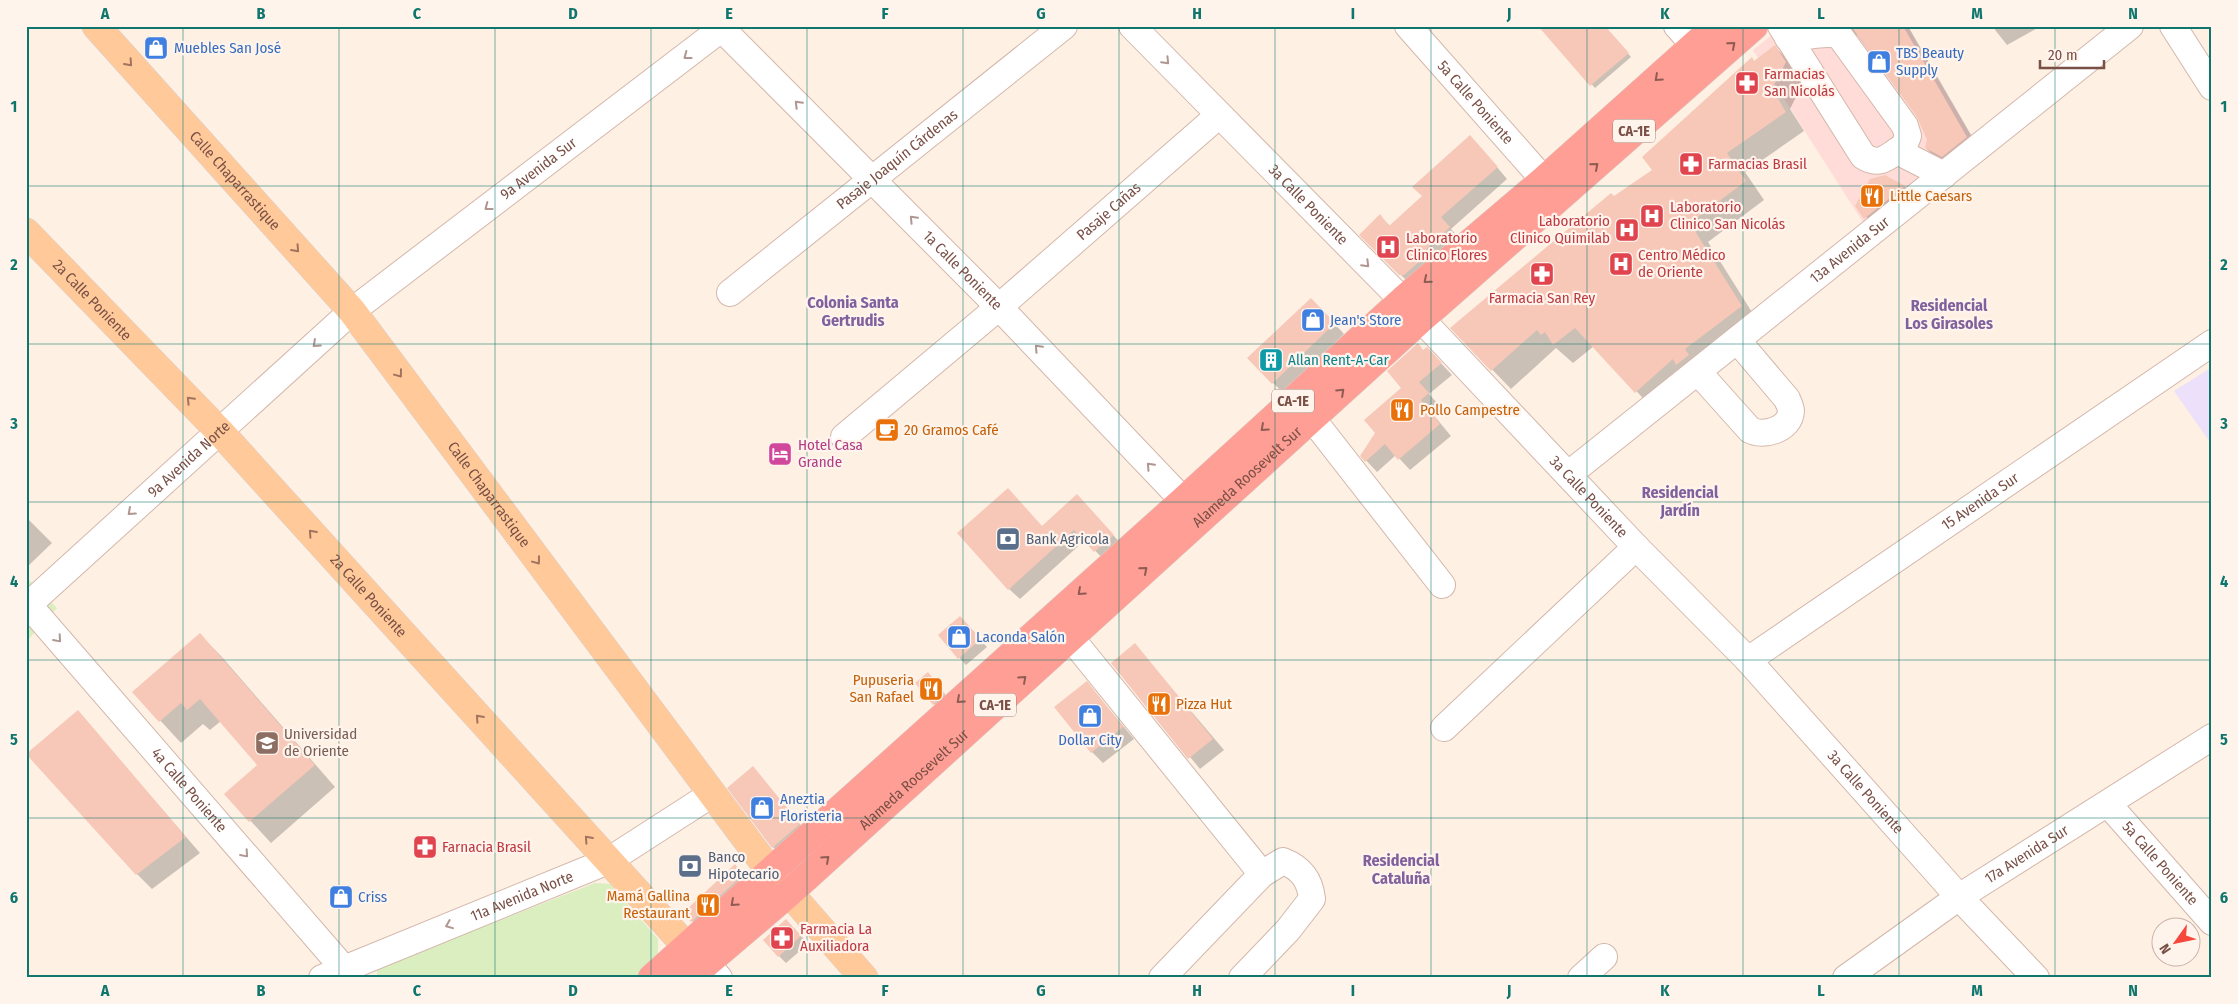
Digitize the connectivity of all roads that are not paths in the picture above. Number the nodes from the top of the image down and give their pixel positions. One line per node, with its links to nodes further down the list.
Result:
1 (96, 26): 22 (main road, Calle Chaparrastique, one-way to 22)
2 (1064, 26): 16 (street, Pasaje Joaquín Cárdenas)
3 (1132, 26): 13 (street, 3a Calle Poniente, one-way to 13)
4 (1408, 26): 17 (street, 5a Calle Poniente)
5 (1716, 26): 11 (highway, Alameda Roosevelt Sur / CA-1E)
6 (1754, 26): 11 (highway, Alameda Roosevelt Sur / CA-1E, one-way to 6)
7 (2130, 26): 15 (street, 13a Avenida Sur)
8 (2173, 26): 12 (street)
9 (722, 27): 16 (street, 1a Calle Poniente, one-way to 9); 22 (street, 9a Avenida Sur, one-way to 22)
10 (1785, 32): 14 (street); 14 (street)
11 (1694, 45): 17 (highway, Alameda Roosevelt Sur / CA-1E, one-way to 17); 21 (highway, Alameda Roosevelt Sur / CA-1E, one-way to 11)
12 (2212, 87)
13 (1218, 116): 20 (street, Pasaje Cañas); 21 (street, 3a Calle Poniente, one-way to 21)
14 (1897, 152): 15 (street)
15 (1944, 175): 23 (street, 13a Avenida Sur)
16 (873, 178): 19 (street, Pasaje Joaquín Cárdenas); 20 (street, 1a Calle Poniente, one-way to 16)
17 (1544, 180): 21 (highway, Alameda Roosevelt Sur / CA-1E, one-way to 21)
18 (26, 232): 27 (main road, 2a Calle Poniente, one-way to 18)
19 (730, 293)
20 (999, 307): 28 (street, Pasaje Cañas); 30 (street, 1a Calle Poniente, one-way to 20)
21 (1412, 310): 26 (highway, Alameda Roosevelt Sur / CA-1E, one-way to 21); 29 (street, 3a Calle Poniente); 30 (highway, Alameda Roosevelt Sur / CA-1E, one-way to 30)
22 (352, 311): 27 (street, 9a Avenida Norte, one-way to 27); 38 (main road, Calle Chaparrastique, one-way to 38)
23 (1737, 340): 25 (street, 13a Avenida Sur); 25 (street)
24 (2212, 343): 35 (street, 15 Avenida Sur)
25 (1698, 372): 29 (street, 13a Avenida Sur)
26 (1314, 416): 30 (highway, Alameda Roosevelt Sur / CA-1E); 32 (street)
27 (220, 432): 33 (street, 9a Avenida Norte, one-way to 33); 40 (main road, 2a Calle Poniente, one-way to 27)
28 (844, 437)
29 (1569, 474): 31 (street, 3a Calle Poniente)
30 (1193, 511): 34 (highway, Alameda Roosevelt Sur / CA-1E, one-way to 30); 41 (highway, Alameda Roosevelt Sur / CA-1E, one-way to 41)
31 (1636, 547): 35 (street, 3a Calle Poniente); 36 (street)
32 (1442, 584)
33 (27, 604): 48 (street, 4a Calle Poniente, one-way to 48)
34 (1072, 634): 42 (street); 43 (highway, Alameda Roosevelt Sur / CA-1E, one-way to 34)
35 (1748, 660): 44 (street, 3a Calle Poniente)
36 (1444, 728)
37 (2212, 737): 39 (street, 17a Avenida Sur)
38 (712, 794): 40 (street, 11a Avenida Norte); 41 (main road, Calle Chaparrastique)
39 (2108, 804): 44 (street, 17a Avenida Sur); 45 (street, 5a Calle Poniente)
40 (608, 861): 47 (main road, 2a Calle Poniente); 48 (street, 11a Avenida Norte, one-way to 48)
41 (770, 871): 43 (main road, Calle Chaparrastique); 47 (highway, CA-1E, one-way to 47)
42 (1262, 874): 51 (street); 52 (street)
43 (790, 892): 47 (highway, CA-1E); 50 (main road, Calle Chaparrastique)
44 (1959, 896): 54 (street, 17a Avenida Sur); 55 (street, 3a Calle Poniente)
45 (2212, 922)
46 (1604, 956): 53 (street)
47 (700, 966): 49 (highway, CA-1E)
48 (339, 974)
49 (652, 978)
50 (864, 978)
51 (1162, 978)
52 (1242, 978)
53 (1581, 978)
54 (1846, 978)
55 (2036, 978)

